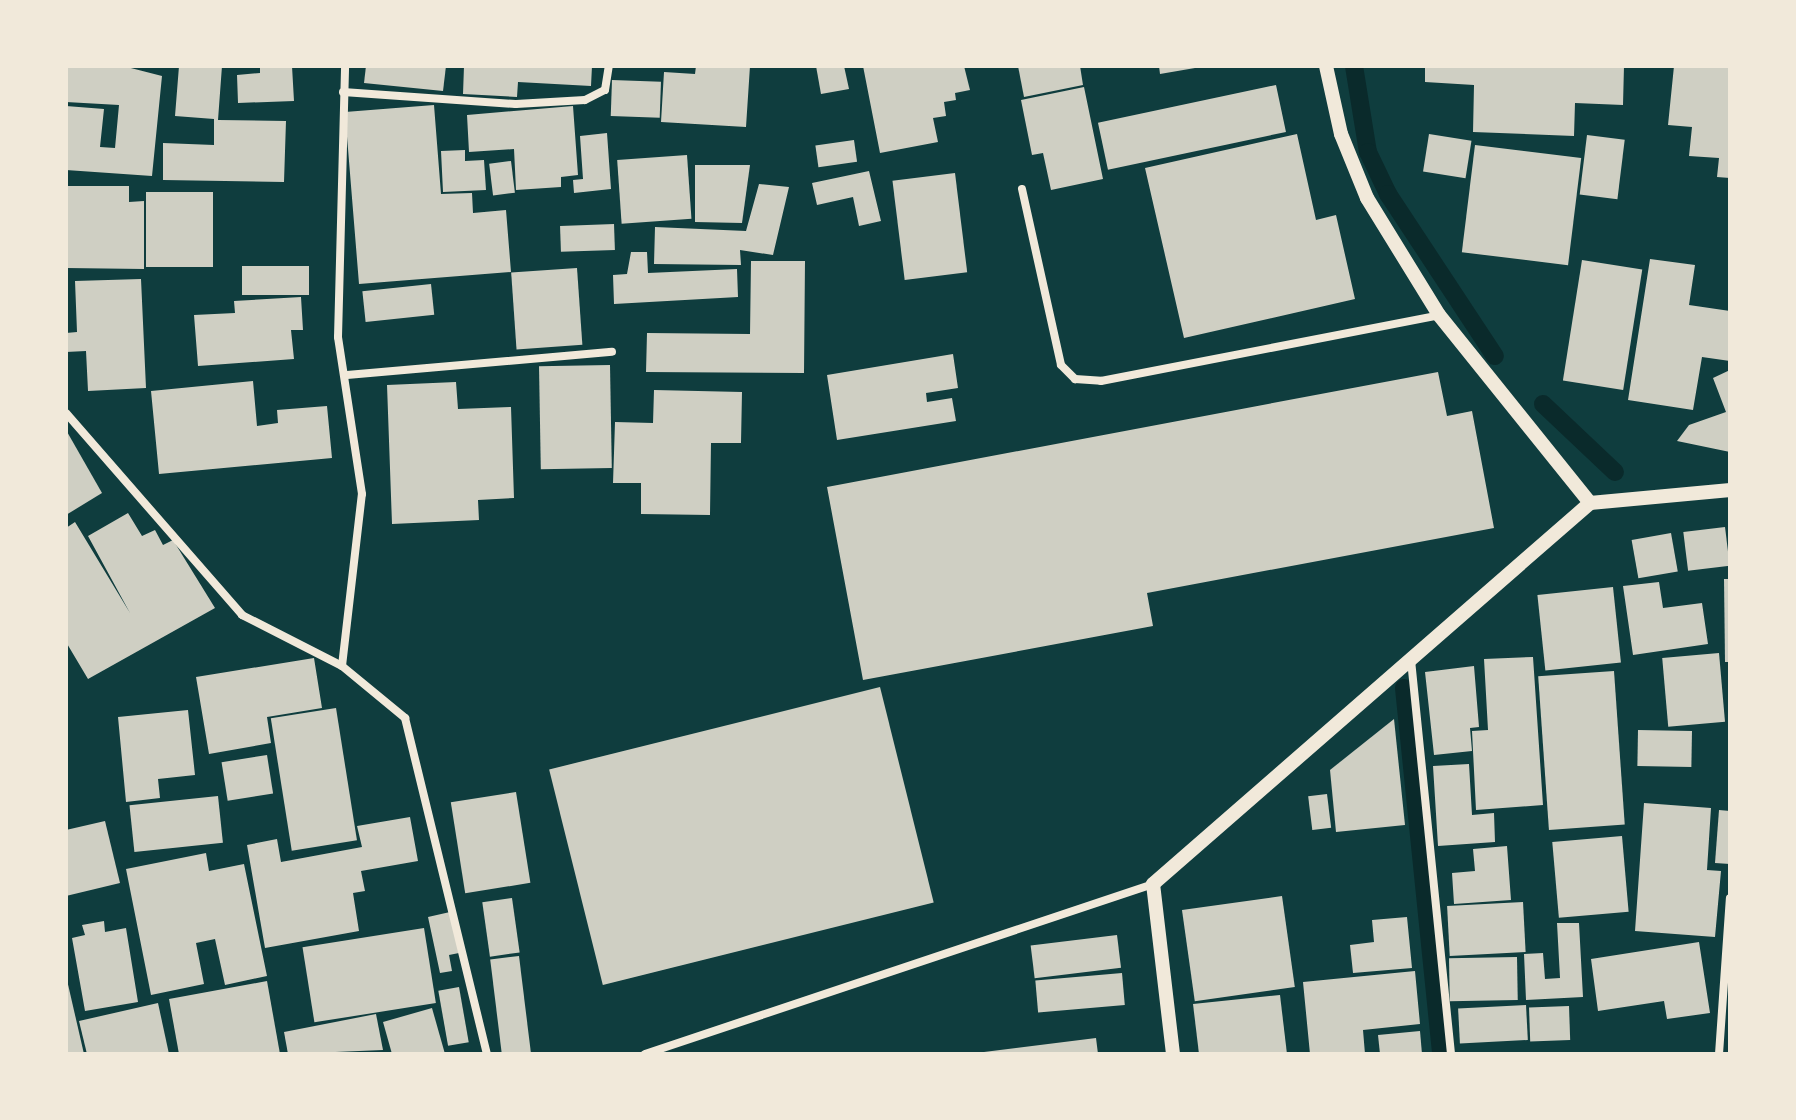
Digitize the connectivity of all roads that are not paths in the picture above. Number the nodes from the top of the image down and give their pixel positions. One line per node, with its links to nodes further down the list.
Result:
1 (345, 66): 4 (street)
2 (609, 66): 4 (street)
3 (1326, 66): 6 (street)
4 (343, 92): 8 (street)
5 (1022, 189): 6 (street)
6 (1439, 315): 11 (street)
7 (612, 352): 8 (street)
8 (347, 375): 13 (street)
9 (66, 413): 13 (street)
10 (1730, 490): 11 (street)
11 (1590, 503): 12 (street)
12 (1410, 655): 14 (street); 19 (street)
13 (342, 666): 16 (street)
14 (1153, 884): 17 (street); 18 (street)
15 (1730, 898): 20 (street)
16 (487, 1054)
17 (645, 1054)
18 (1173, 1054)
19 (1451, 1054)
20 (1719, 1054)

